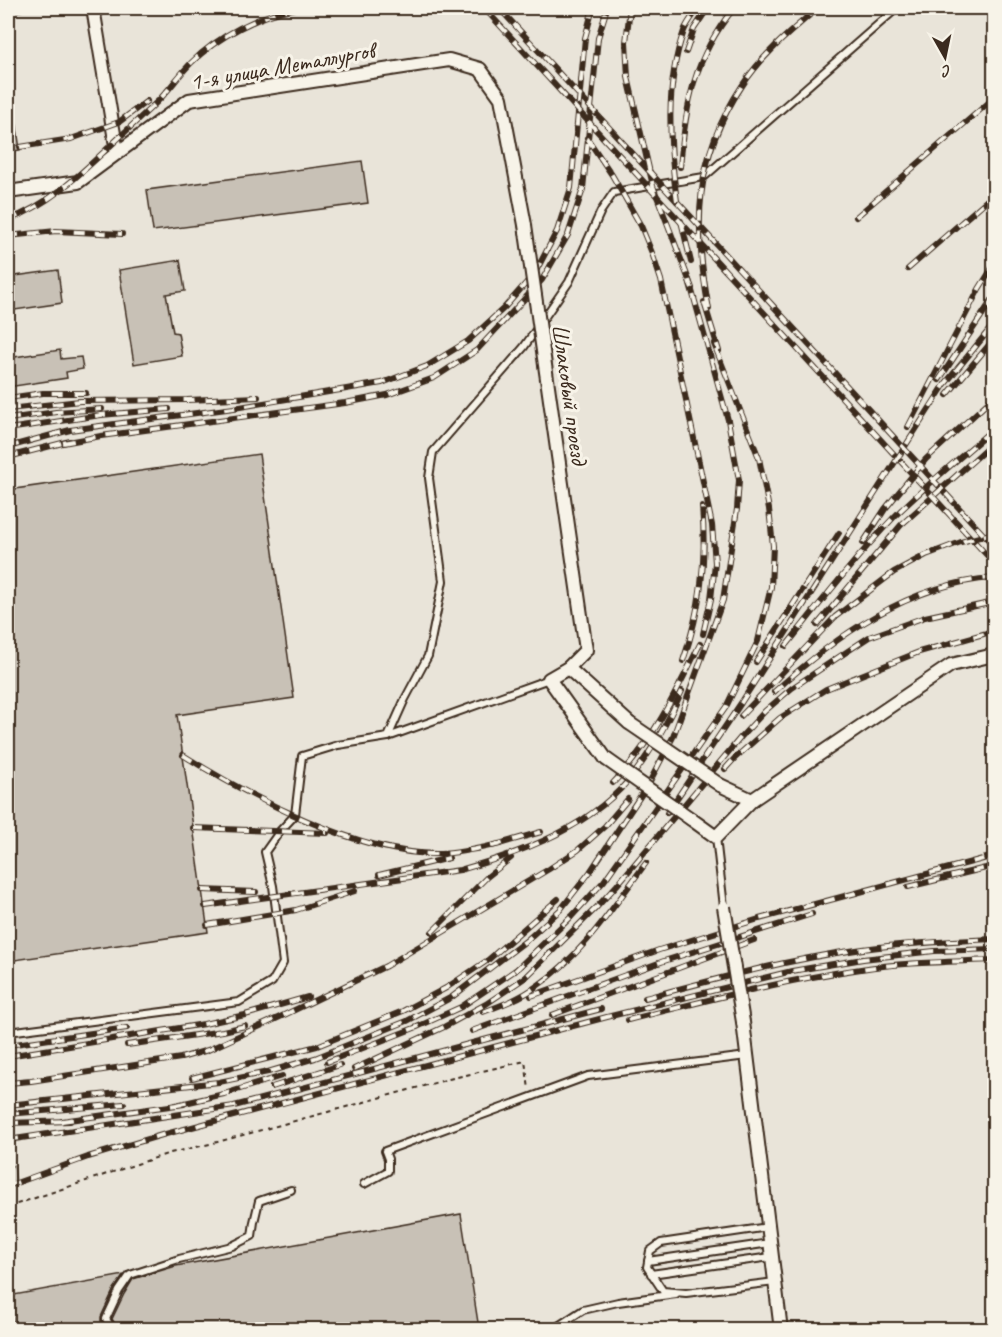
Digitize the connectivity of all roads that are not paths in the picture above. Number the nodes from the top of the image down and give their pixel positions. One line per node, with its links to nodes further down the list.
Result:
1 (93, 8): 4 (street)
2 (897, 8): 9 (lane)
3 (501, 98): 4 (street, 1-я улица Металлургов); 7 (street, Шлаковый проезд, bridge)
4 (117, 152): 5 (street, 1-я улица Металлургов)
5 (8, 192)
6 (994, 655): 10 (street)
7 (568, 668): 8 (street, Шлаковый проезд); 10 (street, bridge)
8 (549, 680): 9 (lane); 11 (street, bridge)
9 (388, 737): 13 (lane)
10 (752, 800): 11 (street)
11 (716, 837): 12 (lane)
12 (724, 906): 14 (street, bridge)
13 (8, 1032)
14 (747, 1056): 15 (lane); 17 (street)
15 (364, 1184)
16 (291, 1190): 24 (lane)
17 (768, 1227): 18 (street); 20 (lane)
18 (770, 1243): 19 (street); 20 (lane)
19 (772, 1257): 21 (lane); 22 (street)
20 (648, 1261): 21 (lane)
21 (651, 1274): 23 (lane)
22 (775, 1282): 23 (lane); 26 (street)
23 (686, 1293): 25 (lane)
24 (113, 1329)
25 (552, 1329)
26 (781, 1329)

